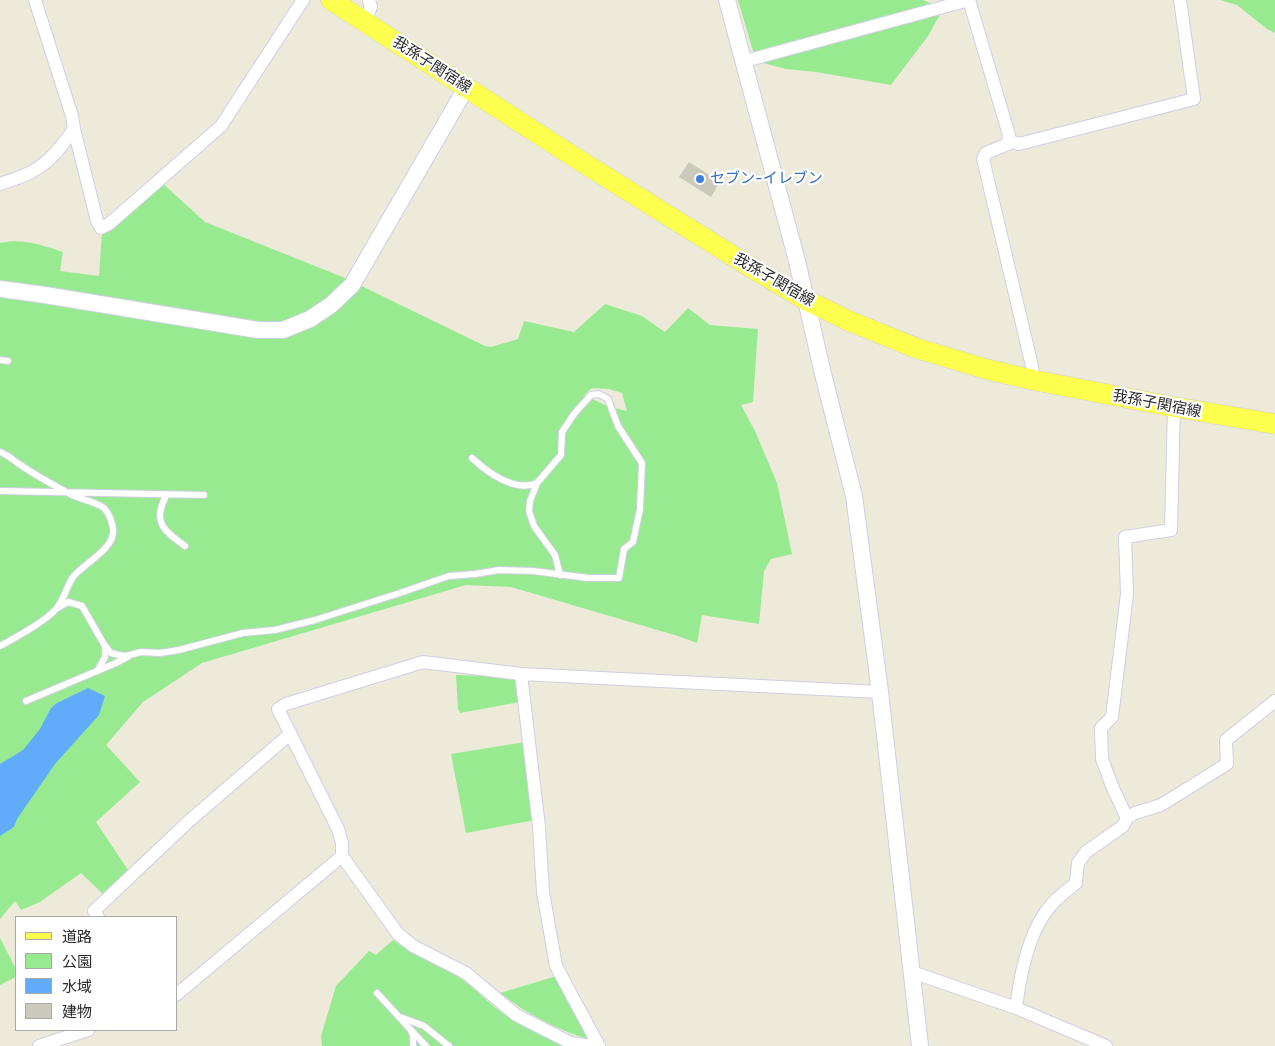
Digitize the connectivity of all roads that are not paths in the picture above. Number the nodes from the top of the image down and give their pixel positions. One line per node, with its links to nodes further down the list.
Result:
1 (35, 0): 11 (street)
2 (303, 0): 11 (street)
3 (331, 0): 8 (main road, 我孫子関宿線)
4 (369, 0): 8 (street)
5 (728, 0): 9 (street)
6 (969, 0): 9 (street); 12 (street)
7 (1180, 0): 12 (street)
8 (365, 21): 10 (main road, 我孫子関宿線)
9 (745, 61): 15 (street)
10 (466, 88): 14 (street); 15 (main road, 我孫子関宿線)
11 (74, 129): 13 (street)
12 (1010, 141): 18 (street)
13 (0, 184)
14 (0, 289)
15 (806, 300): 18 (main road, 我孫子関宿線); 36 (street)
16 (0, 360): 17 (lane)
17 (8, 360)
18 (1033, 380): 19 (main road, 我孫子関宿線)
19 (1174, 407): 20 (main road, 我孫子関宿線); 40 (street)
20 (1275, 424)
21 (0, 452): 25 (lane)
22 (472, 458): 23 (lane)
23 (536, 484): 29 (lane); 29 (lane)
24 (1, 490): 25 (lane)
25 (66, 491): 27 (lane); 30 (lane)
26 (204, 495): 27 (lane)
27 (166, 496): 28 (lane)
28 (185, 546)
29 (560, 574): 33 (lane)
30 (56, 609): 31 (lane); 32 (lane)
31 (0, 646)
32 (105, 646): 33 (lane); 34 (lane)
33 (132, 654): 34 (lane)
34 (98, 670): 37 (lane)
35 (521, 674): 36 (street); 39 (street); 55 (street)
36 (880, 692): 43 (street)
37 (26, 701)
38 (1275, 701): 40 (street)
39 (290, 734): 41 (street); 42 (street)
40 (1126, 818): 46 (street)
41 (342, 856): 44 (street); 54 (street)
42 (97, 916)
43 (912, 972): 46 (street); 56 (street)
44 (178, 992)
45 (377, 993): 47 (lane)
46 (1016, 1008): 57 (street)
47 (398, 1016): 48 (lane); 53 (lane)
48 (410, 1029): 51 (lane); 52 (lane)
49 (85, 1031): 50 (street)
50 (40, 1046)
51 (413, 1046)
52 (426, 1046)
53 (449, 1046)
54 (592, 1046)
55 (599, 1046)
56 (920, 1046)
57 (1106, 1046)

